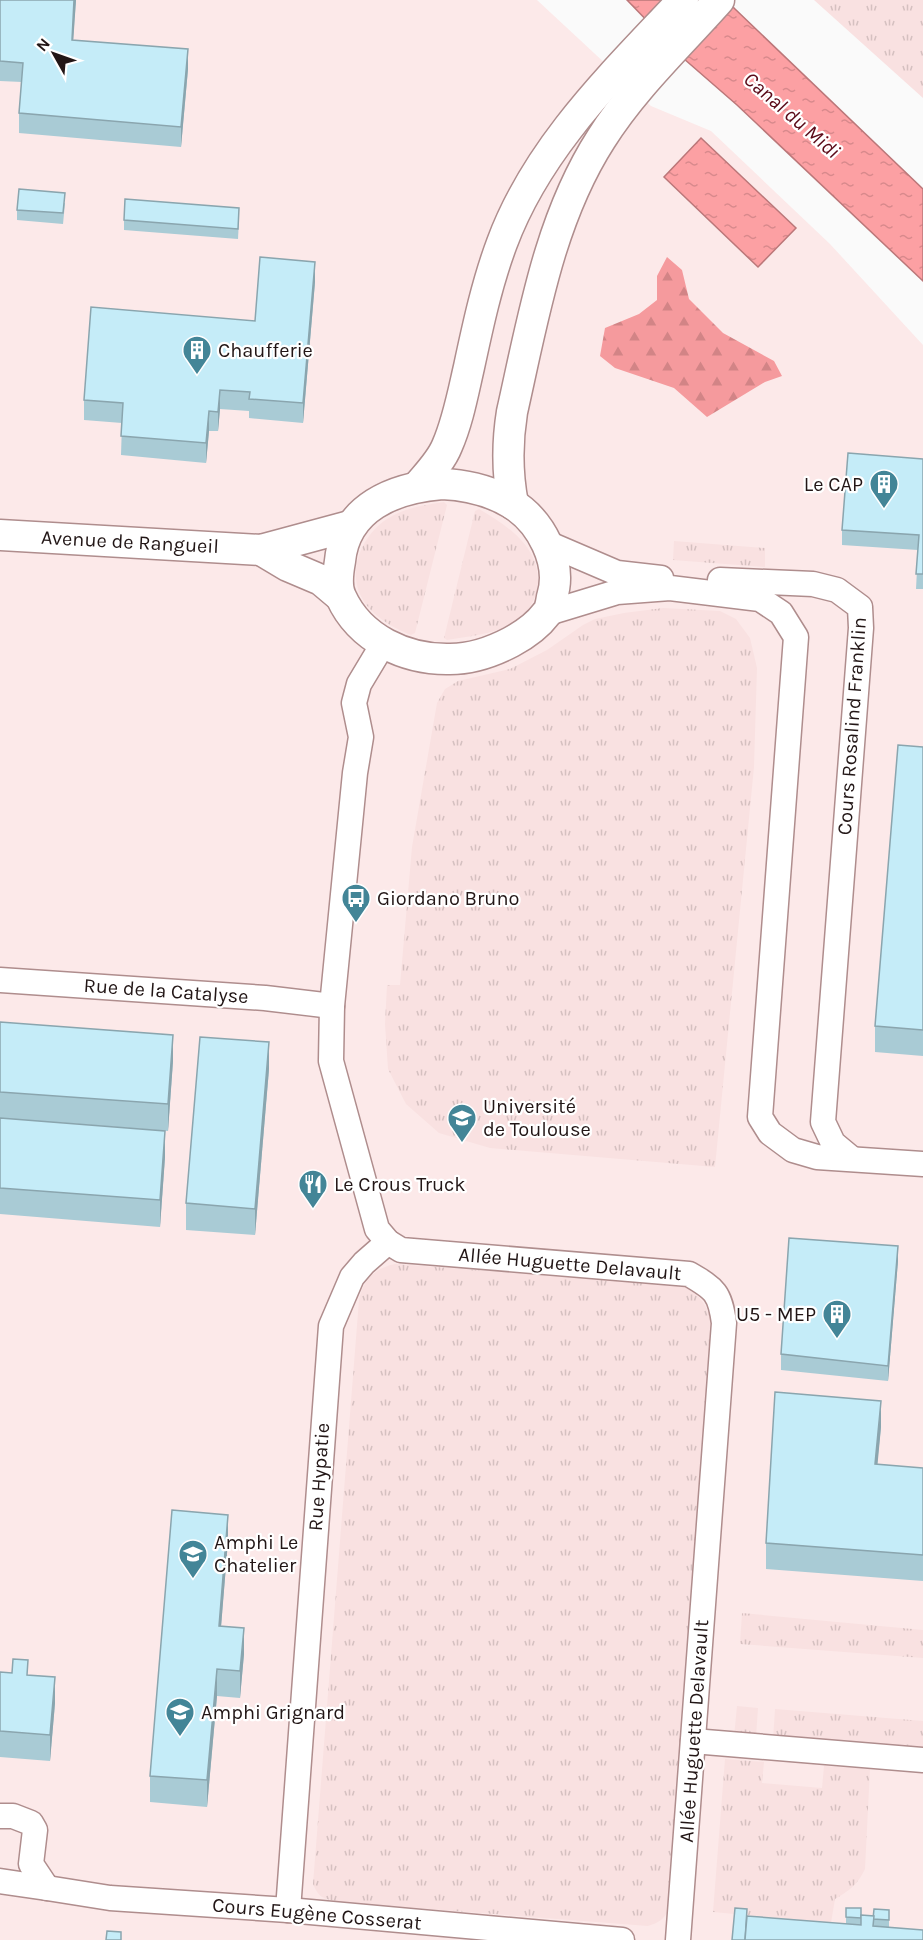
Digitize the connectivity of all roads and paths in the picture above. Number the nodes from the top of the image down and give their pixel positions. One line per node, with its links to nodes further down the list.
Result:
1 (684, 0): 3 (street)
2 (719, 0): 3 (street)
3 (633, 75): 4 (street); 5 (street)
4 (418, 486): 5 (street); 6 (street)
5 (513, 504): 8 (street)
6 (350, 526): 9 (street, Avenue de Rangueil); 10 (street)
7 (0, 535): 9 (street, Avenue de Rangueil)
8 (547, 543): 11 (street); 15 (street, Cours Rosalind Franklin)
9 (261, 550): 10 (street, Avenue de Rangueil)
10 (340, 596): 12 (street)
11 (548, 613): 12 (street); 15 (street)
12 (383, 644): 14 (street)
13 (0, 980): 14 (street, Rue de la Catalyse)
14 (332, 1006): 17 (street)
15 (851, 1158): 16 (street)
16 (923, 1164)
17 (388, 1242): 18 (street, Allée Huguette Delavault); 23 (street, Rue Hypatie)
18 (693, 1741): 19 (street); 25 (street, Allée Huguette Delavault)
19 (923, 1761)
20 (0, 1815): 22 (street)
21 (0, 1881): 22 (street, Cours Eugène Cosserat)
22 (47, 1888): 23 (street, Cours Eugène Cosserat)
23 (288, 1910): 24 (street, Cours Eugène Cosserat)
24 (622, 1940)
25 (678, 1940)

